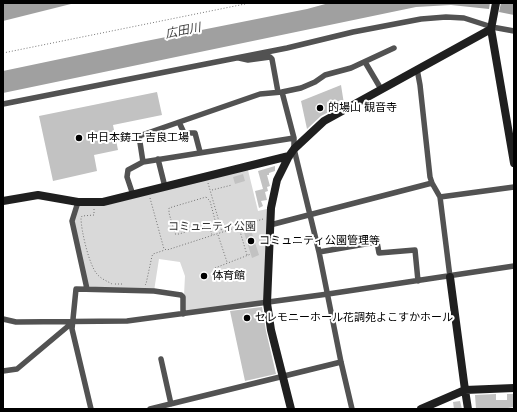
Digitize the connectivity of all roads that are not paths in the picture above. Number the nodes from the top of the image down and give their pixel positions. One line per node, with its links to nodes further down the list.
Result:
1 (496, 3): 2 (street)
2 (492, 25): 3 (street); 5 (street); 7 (street); 18 (street)
3 (514, 31)
4 (394, 48): 6 (street)
5 (237, 57): 9 (street); 10 (street)
6 (365, 62): 8 (street); 9 (street)
7 (417, 69): 8 (street); 19 (street)
8 (382, 89): 13 (street)
9 (280, 92): 11 (street); 12 (street)
10 (3, 104)
11 (180, 122): 14 (street); 17 (street)
12 (294, 138): 13 (street); 14 (street)
13 (294, 149): 15 (street); 26 (street)
14 (200, 152): 16 (street)
15 (289, 156): 20 (street); 27 (street)
16 (158, 159): 17 (street); 20 (street)
17 (143, 162): 22 (street)
18 (514, 163)
19 (432, 183): 23 (street); 26 (street)
20 (165, 187): 22 (street)
21 (514, 187): 23 (street)
22 (134, 195): 25 (street)
23 (440, 197): 30 (street)
24 (3, 201): 25 (street)
25 (78, 202): 32 (street)
26 (310, 215): 27 (street); 28 (street)
27 (270, 221): 34 (street)
28 (319, 252): 31 (street); 33 (street)
29 (514, 266): 30 (street)
30 (450, 276): 31 (street); 43 (street)
31 (418, 281): 33 (street)
32 (87, 289): 35 (street); 37 (street)
33 (328, 294): 34 (street); 39 (street)
34 (267, 303): 35 (street); 41 (street)
35 (183, 314): 37 (street)
36 (3, 319): 37 (street)
37 (73, 322): 40 (street); 45 (street)
38 (161, 359): 44 (street)
39 (341, 362): 41 (street); 48 (street)
40 (3, 372)
41 (282, 376): 44 (street); 47 (street)
42 (514, 388): 43 (street)
43 (465, 390): 49 (street); 50 (street)
44 (172, 404): 46 (street)
45 (91, 409)
46 (150, 409)
47 (291, 409)
48 (352, 409)
49 (421, 409)
50 (468, 409)

